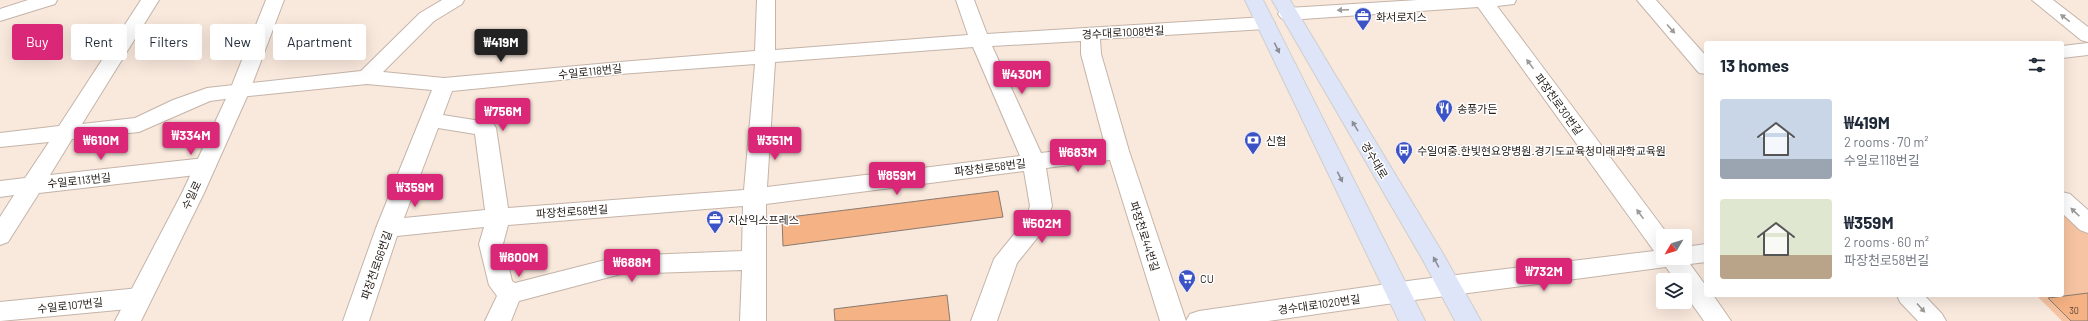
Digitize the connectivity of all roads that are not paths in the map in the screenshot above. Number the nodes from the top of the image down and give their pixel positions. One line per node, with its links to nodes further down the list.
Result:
1 (48, 0): 13 (street)
2 (150, 0): 26 (street)
3 (275, 0): 24 (street, 수일로)
4 (455, 0): 22 (street)
5 (766, 0): 20 (street)
6 (965, 0): 17 (street)
7 (1254, 0): 14 (main road)
8 (1507, 0): 11 (street)
9 (1646, 0): 21 (street, one-way to 21)
10 (2041, 0): 16 (street, one-way to 10)
11 (1484, 2): 12 (street, one-way to 12); 39 (street, 파장천로30번길, one-way to 11)
12 (1282, 4): 45 (main road, 경수대로, one-way to 12)
13 (0, 15)
14 (1266, 23): 15 (street, 경수대로1008번길); 46 (main road, one-way to 46)
15 (1090, 34): 17 (street, 경수대로1008번길); 28 (street, 파장천로44번길)
16 (2088, 36)
17 (980, 41): 20 (street, 경수대로1008번길); 29 (street)
18 (2088, 49): 19 (street)
19 (2064, 52)
20 (765, 58): 23 (street, 수일로118번길); 33 (street)
21 (1704, 66)
22 (367, 77): 23 (street, 수일로118번길); 24 (street, 수일로118번길)
23 (444, 85): 25 (street, 파장천로66번길)
24 (240, 90): 26 (street, 수일로118번길); 30 (street, 수일로)
25 (430, 120): 35 (street); 37 (street, 파장천로66번길)
26 (66, 133): 27 (street, 수일로118번길); 31 (street)
27 (0, 140)
28 (1118, 151): 29 (street); 56 (street, 파장천로44번길)
29 (1034, 162): 33 (street, 파장천로58번길); 55 (street)
30 (205, 166): 31 (street, 수일로113번길); 49 (street, 수일로)
31 (32, 185): 32 (street, 수일로113번길); 38 (street)
32 (0, 189)
33 (755, 197): 35 (street, 파장천로58번길); 42 (street)
34 (2064, 202): 36 (street, one-way to 34)
35 (498, 216): 37 (street, 파장천로58번길); 47 (street)
36 (2088, 224)
37 (388, 228): 52 (street, 파장천로66번길)
38 (0, 236)
39 (1656, 236)
40 (1704, 253): 41 (street)
41 (1692, 255)
42 (753, 260): 47 (street); 54 (street)
43 (1656, 260): 45 (street, 경수대로1020번길)
44 (1677, 265): 60 (street)
45 (1448, 286): 46 (street, 경수대로1020번길); 59 (main road, 경수대로)
46 (1406, 291): 57 (street, 경수대로1020번길); 58 (main road)
47 (510, 294): 53 (street)
48 (1912, 297): 61 (street, one-way to 61)
49 (139, 298): 50 (street, 수일로107번길); 51 (street, 수일로)
50 (0, 312)
51 (128, 321)
52 (356, 321)
53 (498, 321)
54 (753, 321)
55 (984, 321)
56 (1173, 321)
57 (1199, 321)
58 (1412, 321)
59 (1468, 321)
60 (1718, 321)
61 (1933, 321)

